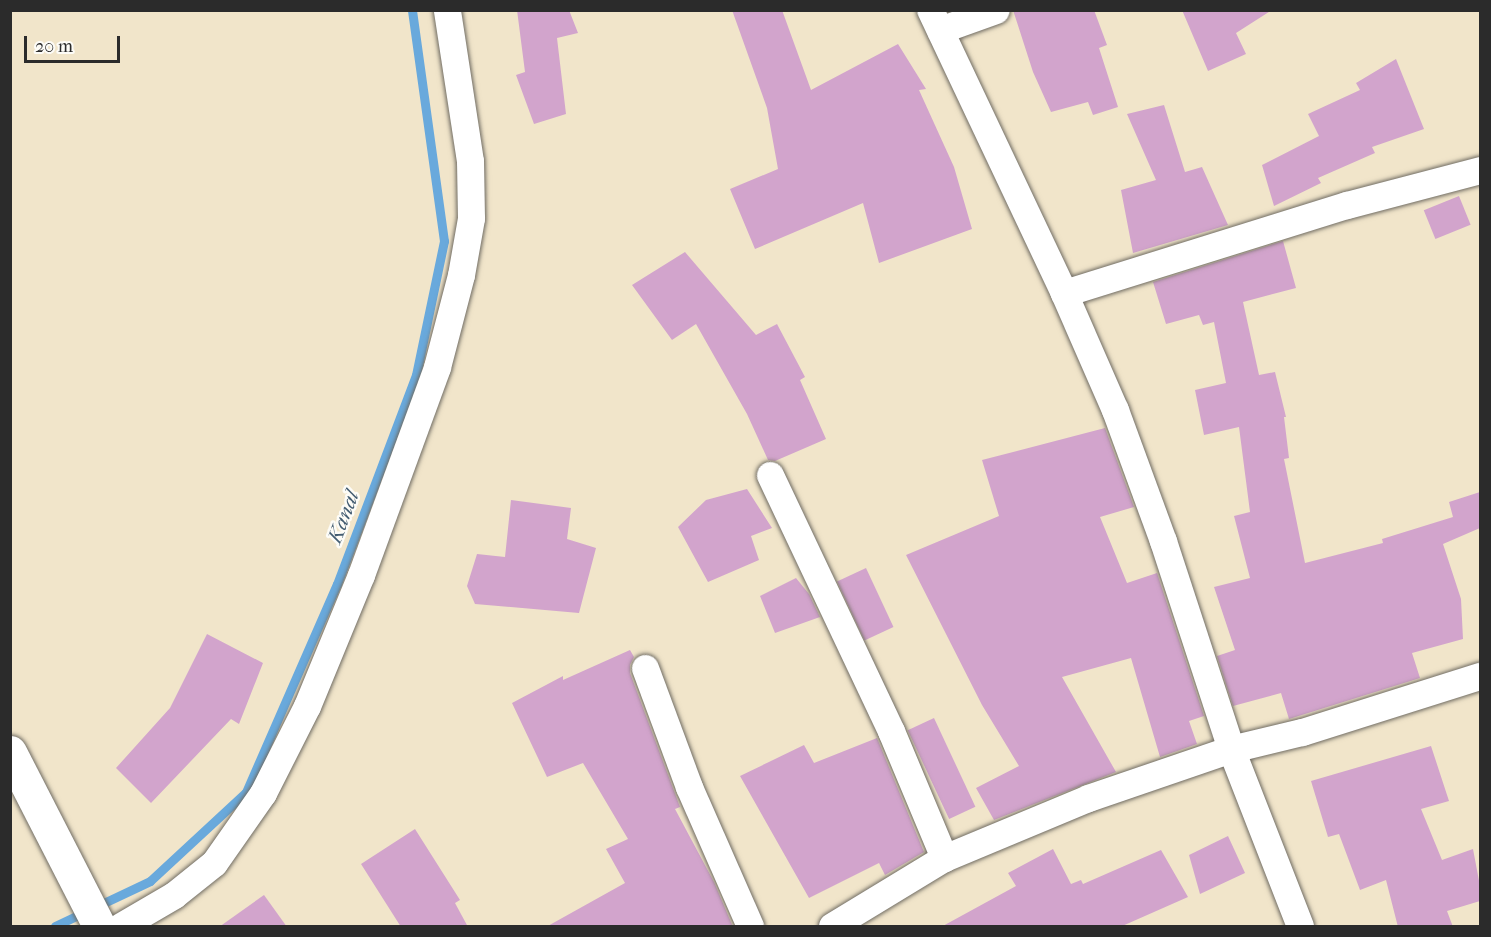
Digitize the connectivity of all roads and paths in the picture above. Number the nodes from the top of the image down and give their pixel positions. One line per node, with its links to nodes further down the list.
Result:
1 (447, 10): 12 (street)
2 (996, 10): 3 (street)
3 (935, 20): 5 (street)
4 (1480, 170): 5 (street)
5 (1065, 293): 9 (street)
6 (770, 475): 11 (street)
7 (645, 668): 13 (street)
8 (1480, 675): 9 (street)
9 (1231, 749): 11 (street); 15 (street)
10 (10, 752): 12 (main road)
11 (944, 858): 14 (street)
12 (106, 926)
13 (750, 927)
14 (832, 927)
15 (1300, 927)

